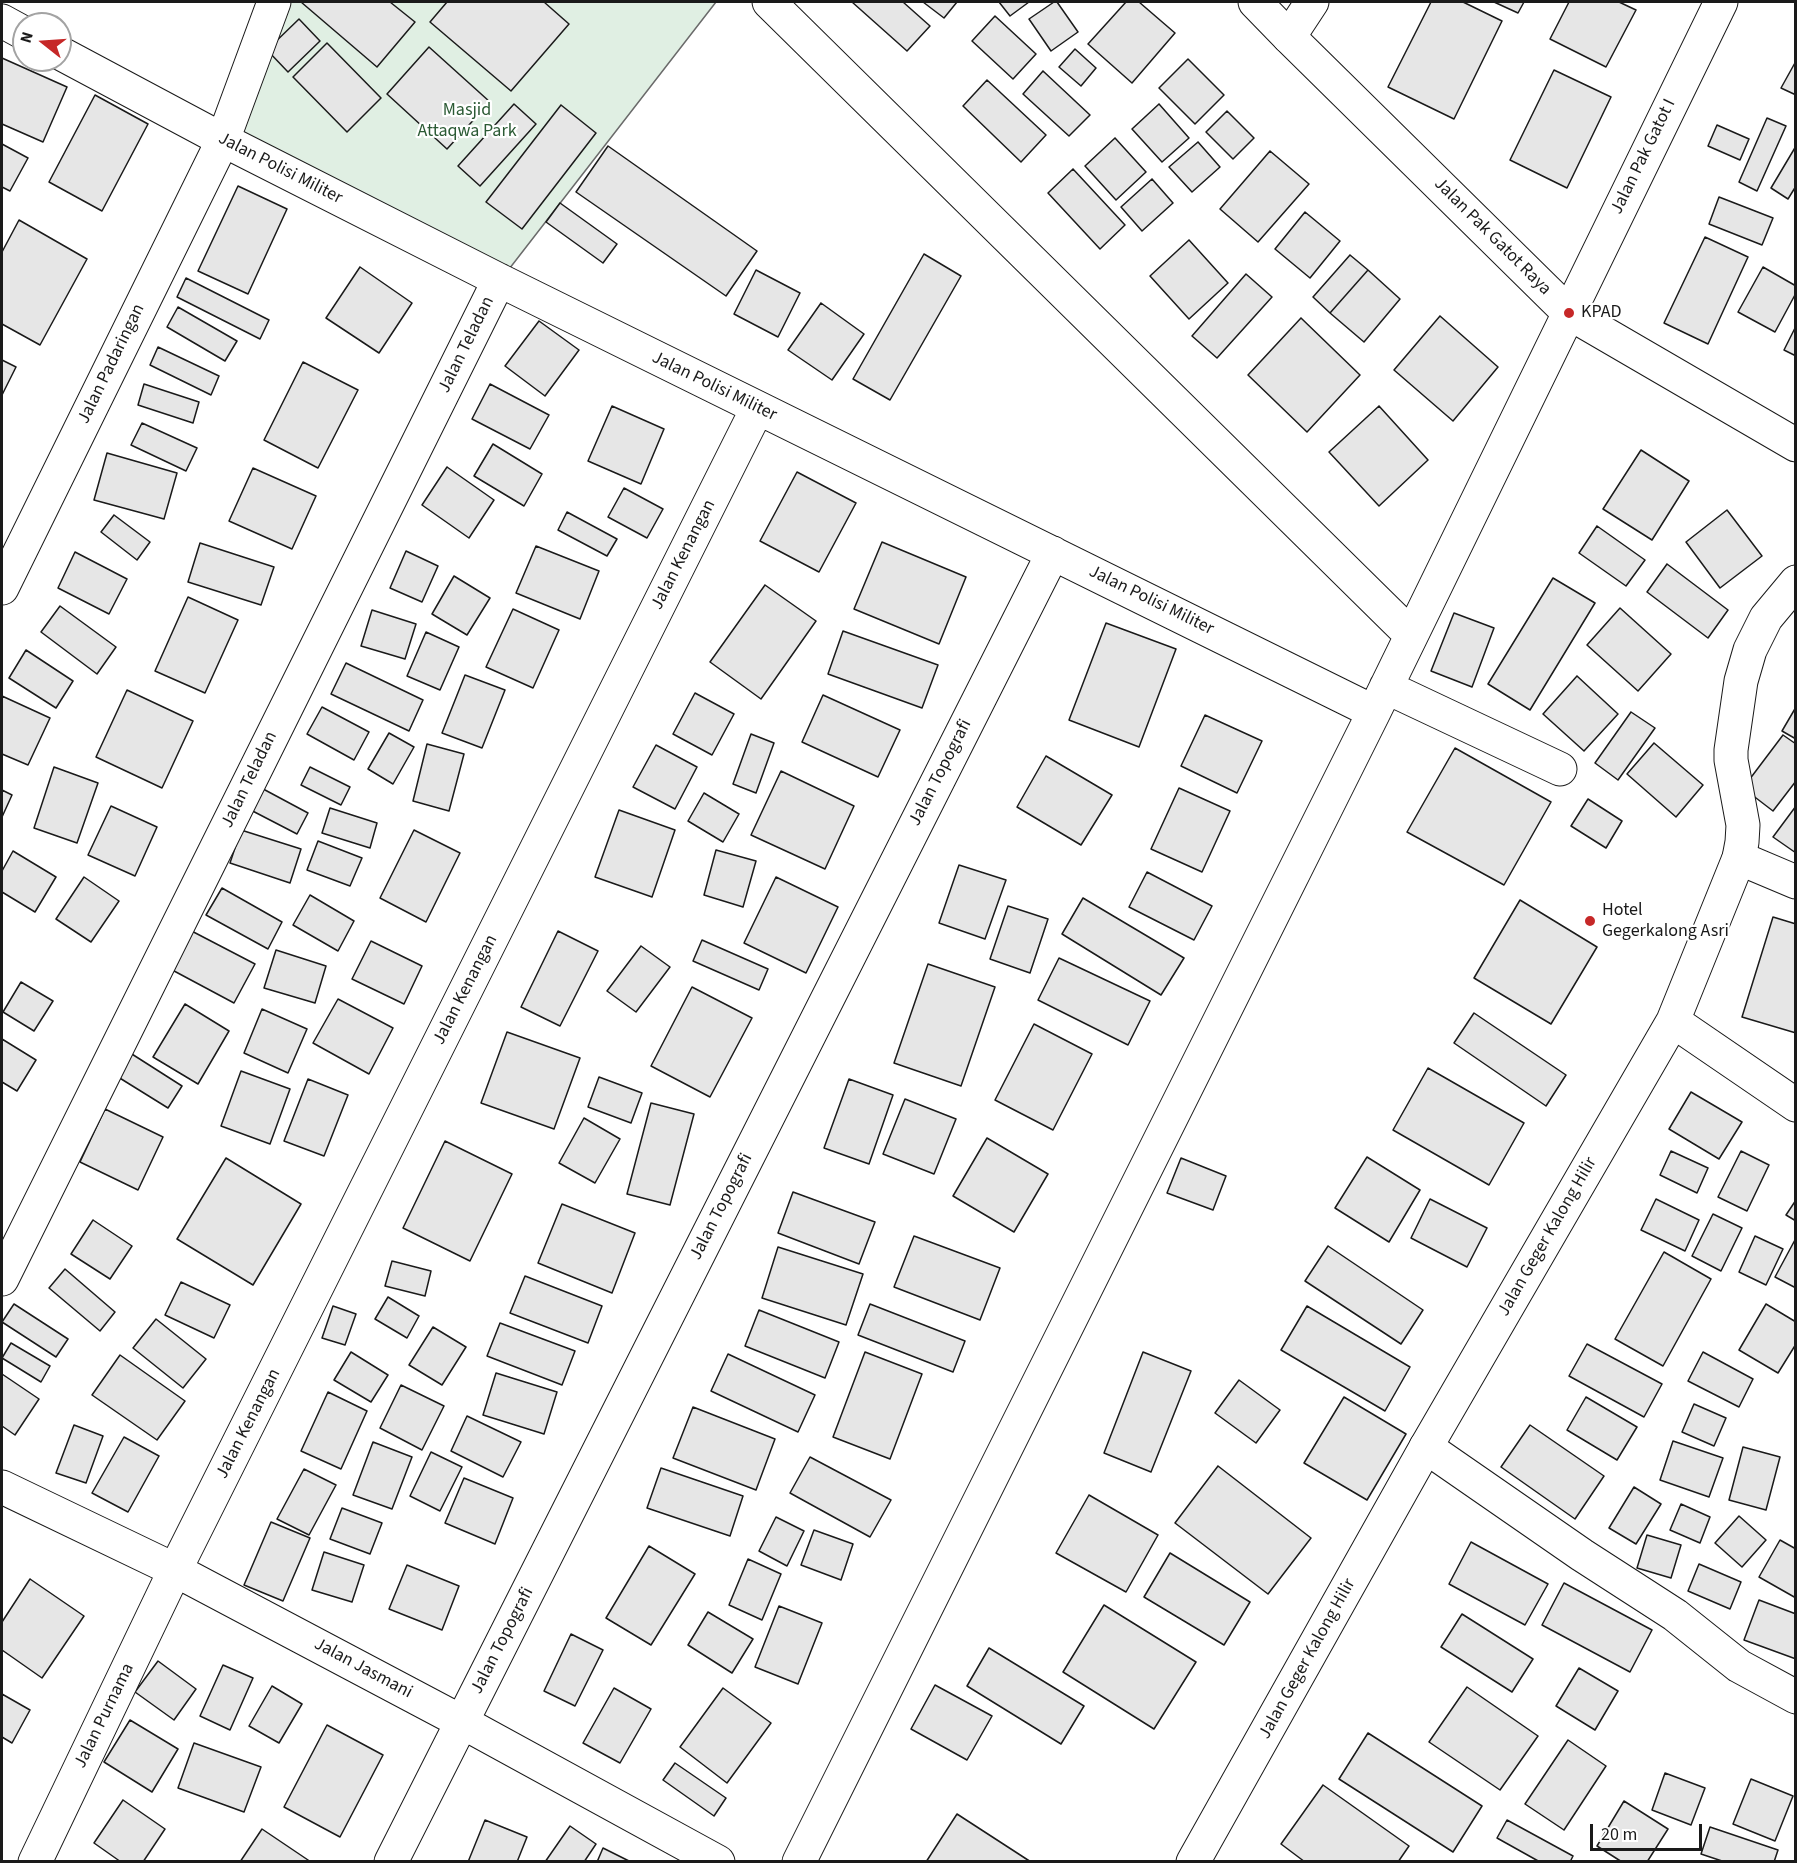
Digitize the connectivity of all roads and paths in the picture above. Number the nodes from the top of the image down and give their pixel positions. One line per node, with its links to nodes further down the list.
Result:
1 (274, 2): 8 (street, Jalan Padaringan)
2 (769, 2): 16 (street)
3 (1256, 2): 6 (street, Jalan Pak Gatot Raya)
4 (1312, 2): 6 (street)
5 (1721, 2): 10 (street, Jalan Pak Gatot I)
6 (1289, 37): 10 (street, Jalan Pak Gatot Raya)
7 (72, 58): 8 (street, Jalan Polisi Militer)
8 (223, 140): 9 (street, Jalan Polisi Militer); 15 (street, Jalan Padaringan)
9 (499, 280): 11 (street, Jalan Polisi Militer); 23 (street, Jalan Teladan)
10 (1569, 313): 12 (street, Jalan Pak Gatot Raya); 16 (street, Jalan Pak Gatot I)
11 (757, 409): 13 (street, Jalan Polisi Militer); 26 (street, Jalan Kenangan)
12 (1796, 445)
13 (1053, 553): 17 (street, Jalan Polisi Militer); 28 (street, Jalan Topografi)
14 (1796, 582): 19 (street, Jalan Geger Kalong Hilir)
15 (2, 588)
16 (1411, 635): 17 (street, Jalan Pak Gatot I)
17 (1380, 699): 18 (street, Jalan Polisi Militer); 32 (street, Jalan Pak Gatot I)
18 (1560, 769)
19 (1739, 858): 20 (street); 21 (street, Jalan Geger Kalong Hilir)
20 (1796, 882)
21 (1673, 1021): 22 (street); 24 (street, Jalan Geger Kalong Hilir)
22 (1796, 1105)
23 (2, 1279)
24 (1426, 1447): 27 (street); 33 (street, Jalan Geger Kalong Hilir)
25 (2, 1487): 26 (street, Jalan Jasmani)
26 (176, 1570): 28 (street, Jalan Jasmani); 29 (street, Jalan Purnama)
27 (1796, 1697)
28 (462, 1722): 30 (street, Jalan Topografi); 31 (street, Jalan Jasmani)
29 (35, 1862)
30 (391, 1862)
31 (718, 1862)
32 (799, 1862)
33 (1193, 1862)

